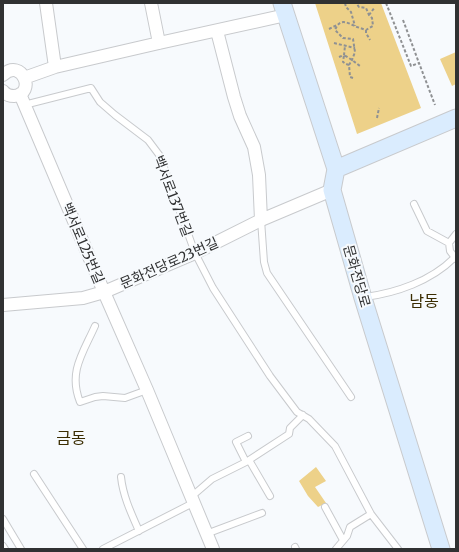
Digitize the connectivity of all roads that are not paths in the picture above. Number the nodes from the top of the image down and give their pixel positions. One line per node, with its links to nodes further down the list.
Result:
1 (46, 3): 6 (street)
2 (152, 3): 5 (street)
3 (284, 9): 4 (street); 12 (street, 문화전당로)
4 (217, 31): 5 (street); 15 (street)
5 (159, 43): 6 (street)
6 (55, 68): 8 (street)
7 (4, 73): 8 (street)
8 (24, 78): 10 (street)
9 (3, 91): 10 (street)
10 (22, 100): 18 (lane, 백서로137번길); 20 (street, 백서로125번길)
11 (456, 118): 12 (street)
12 (336, 169): 13 (street, 문화전당로)
13 (332, 190): 15 (street, 문화전당로23번길); 21 (street, 문화전당로)
14 (414, 204): 17 (lane)
15 (261, 220): 18 (street, 문화전당로23번길); 25 (lane)
16 (456, 234): 17 (lane)
17 (449, 243): 19 (lane)
18 (195, 253): 20 (street, 문화전당로23번길); 26 (lane, 백서로137번길)
19 (455, 259): 21 (lane)
20 (104, 292): 22 (street, 문화전당로23번길); 24 (street, 백서로125번길)
21 (363, 298): 48 (street, 문화전당로)
22 (3, 305)
23 (95, 326): 24 (lane)
24 (147, 390): 32 (street, 백서로125번길)
25 (351, 397)
26 (304, 415): 28 (lane); 35 (lane, 백서로137번길)
27 (248, 436): 28 (lane)
28 (247, 461): 31 (lane); 32 (lane)
29 (34, 474): 43 (lane)
30 (121, 477): 37 (lane)
31 (270, 496)
32 (192, 500): 37 (lane); 38 (street, 백서로125번길)
33 (325, 507): 39 (lane)
34 (262, 513): 38 (lane)
35 (371, 514): 39 (lane); 47 (lane, 백서로137번길)
36 (3, 519): 42 (lane)
37 (139, 531): 44 (lane)
38 (206, 534): 45 (street, 백서로125번길)
39 (343, 540): 46 (lane)
40 (3, 546): 41 (lane)
41 (5, 549)
42 (21, 549)
43 (83, 549)
44 (103, 549)
45 (213, 549)
46 (336, 549)
47 (398, 549)
48 (442, 549)

